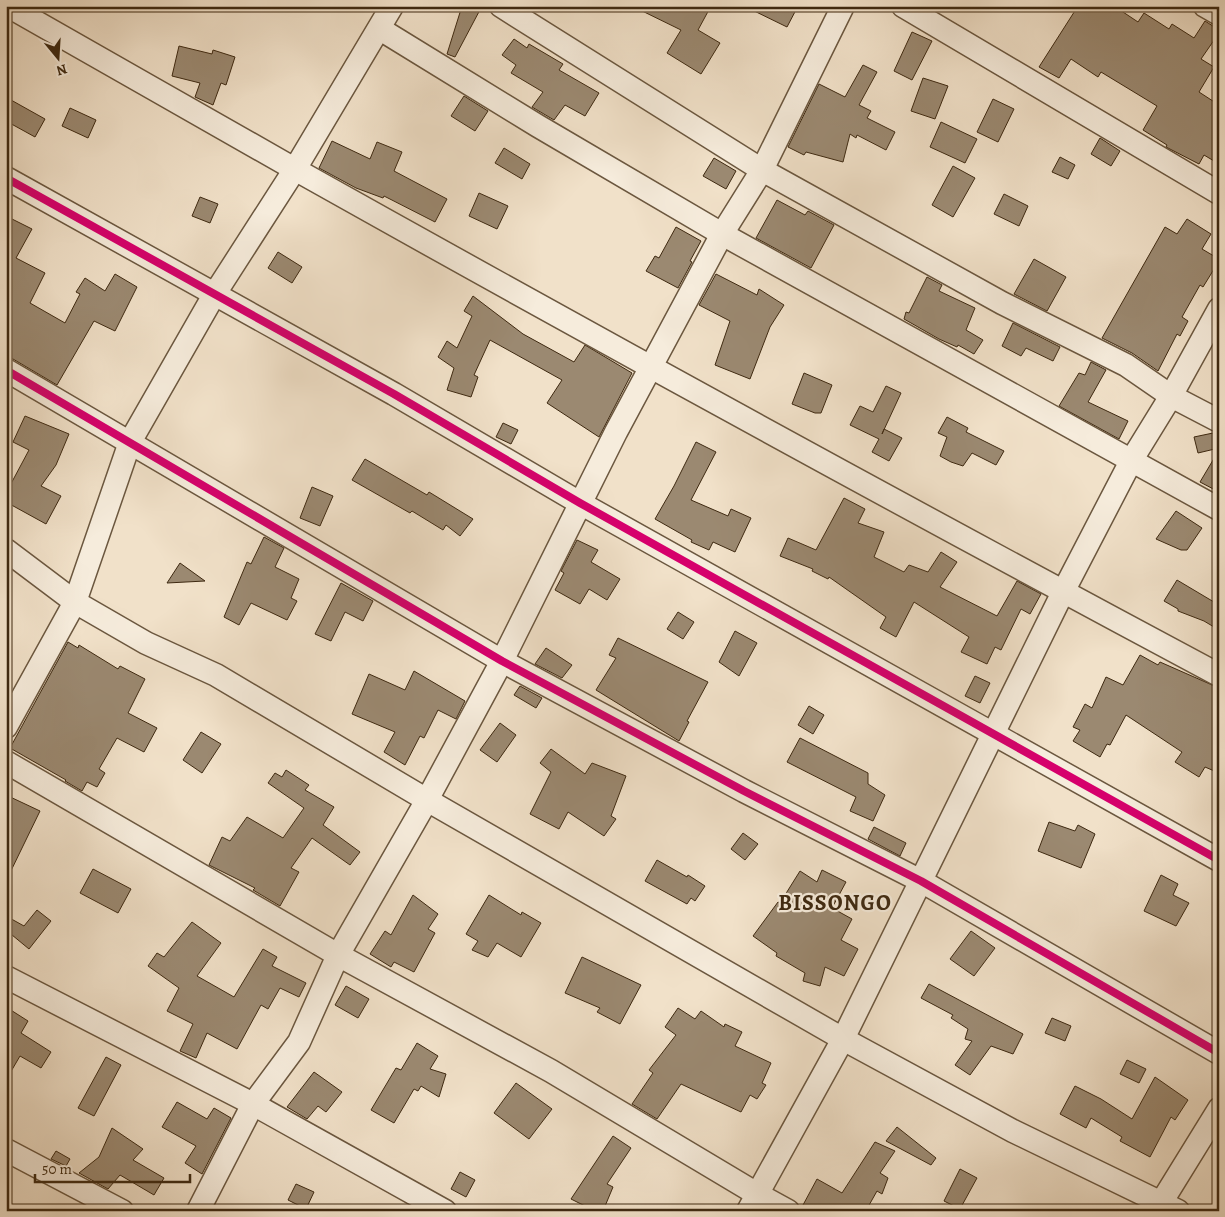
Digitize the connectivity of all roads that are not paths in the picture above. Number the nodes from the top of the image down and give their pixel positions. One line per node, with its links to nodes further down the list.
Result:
1 (8, 6): 9 (street)
2 (392, 6): 8 (street)
3 (501, 6): 10 (street)
4 (843, 6): 10 (street)
5 (903, 6): 12 (street)
6 (1204, 6): 7 (street)
7 (1219, 14)
8 (380, 29): 9 (street); 13 (street)
9 (295, 169): 14 (street); 16 (street)
10 (762, 170): 13 (street); 18 (street)
11 (6, 178): 14 (street)
12 (1219, 194)
13 (722, 234): 16 (street); 21 (street)
14 (214, 295): 20 (street); 22 (street)
15 (1219, 309): 18 (street)
16 (652, 367): 22 (street); 25 (street)
17 (6, 370): 20 (street)
18 (1171, 396): 19 (street); 21 (street)
19 (1219, 421)
20 (130, 442): 26 (street); 27 (street)
21 (1131, 461): 23 (street); 25 (street)
22 (580, 503): 27 (street); 30 (street)
23 (1219, 509)
24 (6, 550): 26 (street)
25 (1063, 592): 28 (street); 30 (street)
26 (75, 602): 29 (street); 32 (street)
27 (502, 661): 32 (street); 34 (street)
28 (1219, 675)
29 (6, 727)
30 (993, 734): 33 (street); 34 (street)
31 (6, 762): 35 (street)
32 (427, 800): 35 (street); 37 (street)
33 (1219, 860)
34 (921, 882): 37 (street); 38 (street)
35 (338, 955): 39 (street); 42 (street)
36 (6, 977): 39 (street)
37 (843, 1039): 42 (street); 43 (street)
38 (1219, 1053)
39 (253, 1104): 45 (street); 46 (street)
40 (1219, 1109): 43 (street)
41 (6, 1150): 44 (street)
42 (753, 1202): 47 (street)
43 (1165, 1208)
44 (122, 1211)
45 (198, 1211)
46 (446, 1211)
47 (788, 1211)

